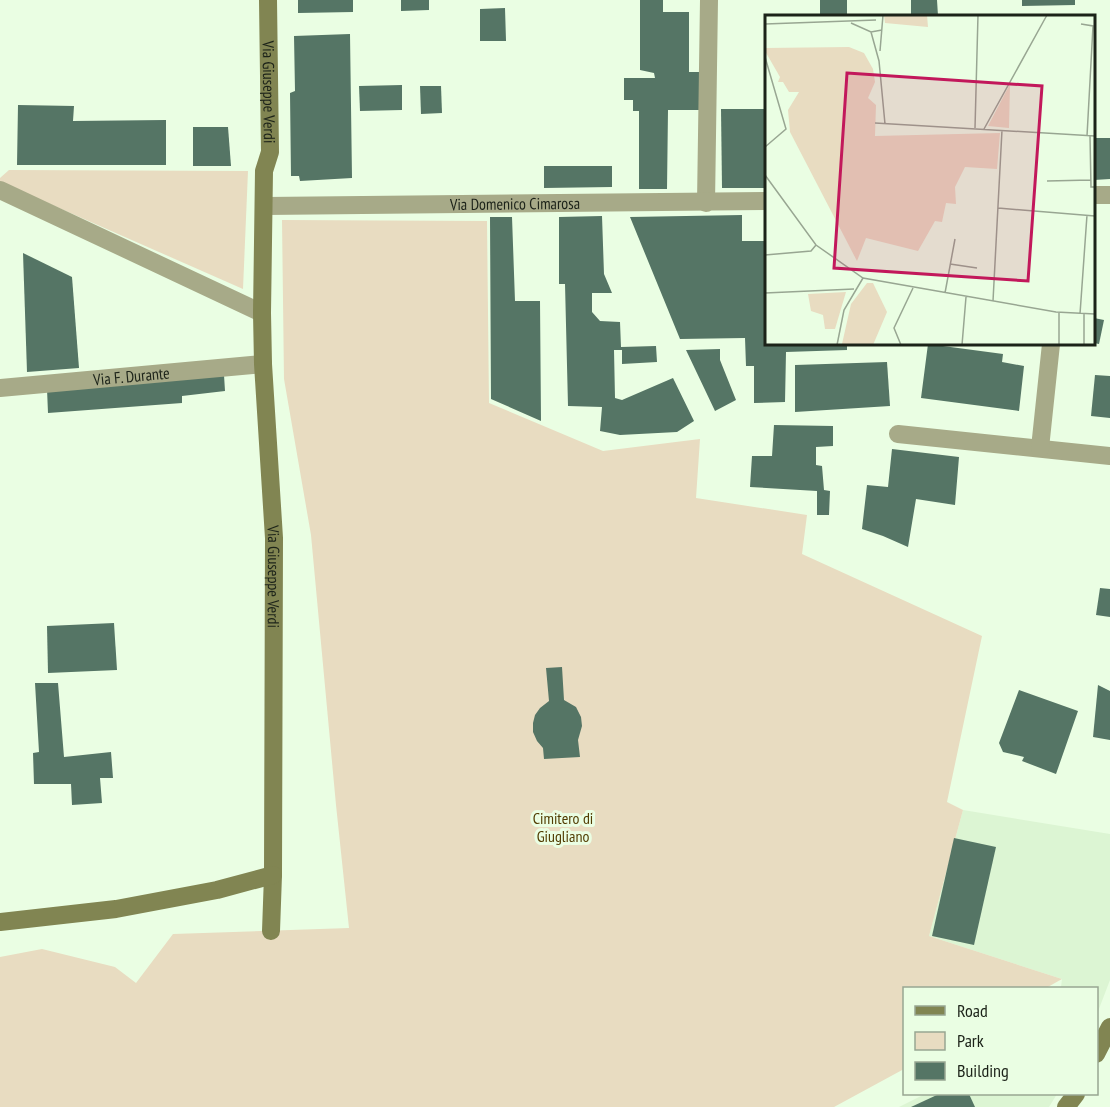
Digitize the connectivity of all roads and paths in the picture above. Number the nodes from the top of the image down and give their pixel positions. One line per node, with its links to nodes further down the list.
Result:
1 (268, 0): 6 (street, Via Giuseppe Verdi)
2 (709, 0): 5 (street)
3 (0, 190): 7 (street)
4 (765, 201): 5 (street, Via Domenico Cimarosa)
5 (706, 203): 6 (street, Via Domenico Cimarosa)
6 (265, 206): 7 (street, Via Giuseppe Verdi)
7 (262, 313): 9 (street, Via Giuseppe Verdi)
8 (1051, 345): 12 (street)
9 (263, 364): 10 (street, Via F. Durante); 14 (street, Via Giuseppe Verdi)
10 (0, 388)
11 (898, 434): 12 (street)
12 (1040, 448): 13 (street)
13 (1110, 456)
14 (273, 875): 15 (street); 16 (street, Via Giuseppe Verdi)
15 (0, 922)
16 (271, 931)
17 (1110, 1027): 18 (street)
18 (1098, 1050)
19 (1075, 1095): 20 (street)
20 (1066, 1107)

